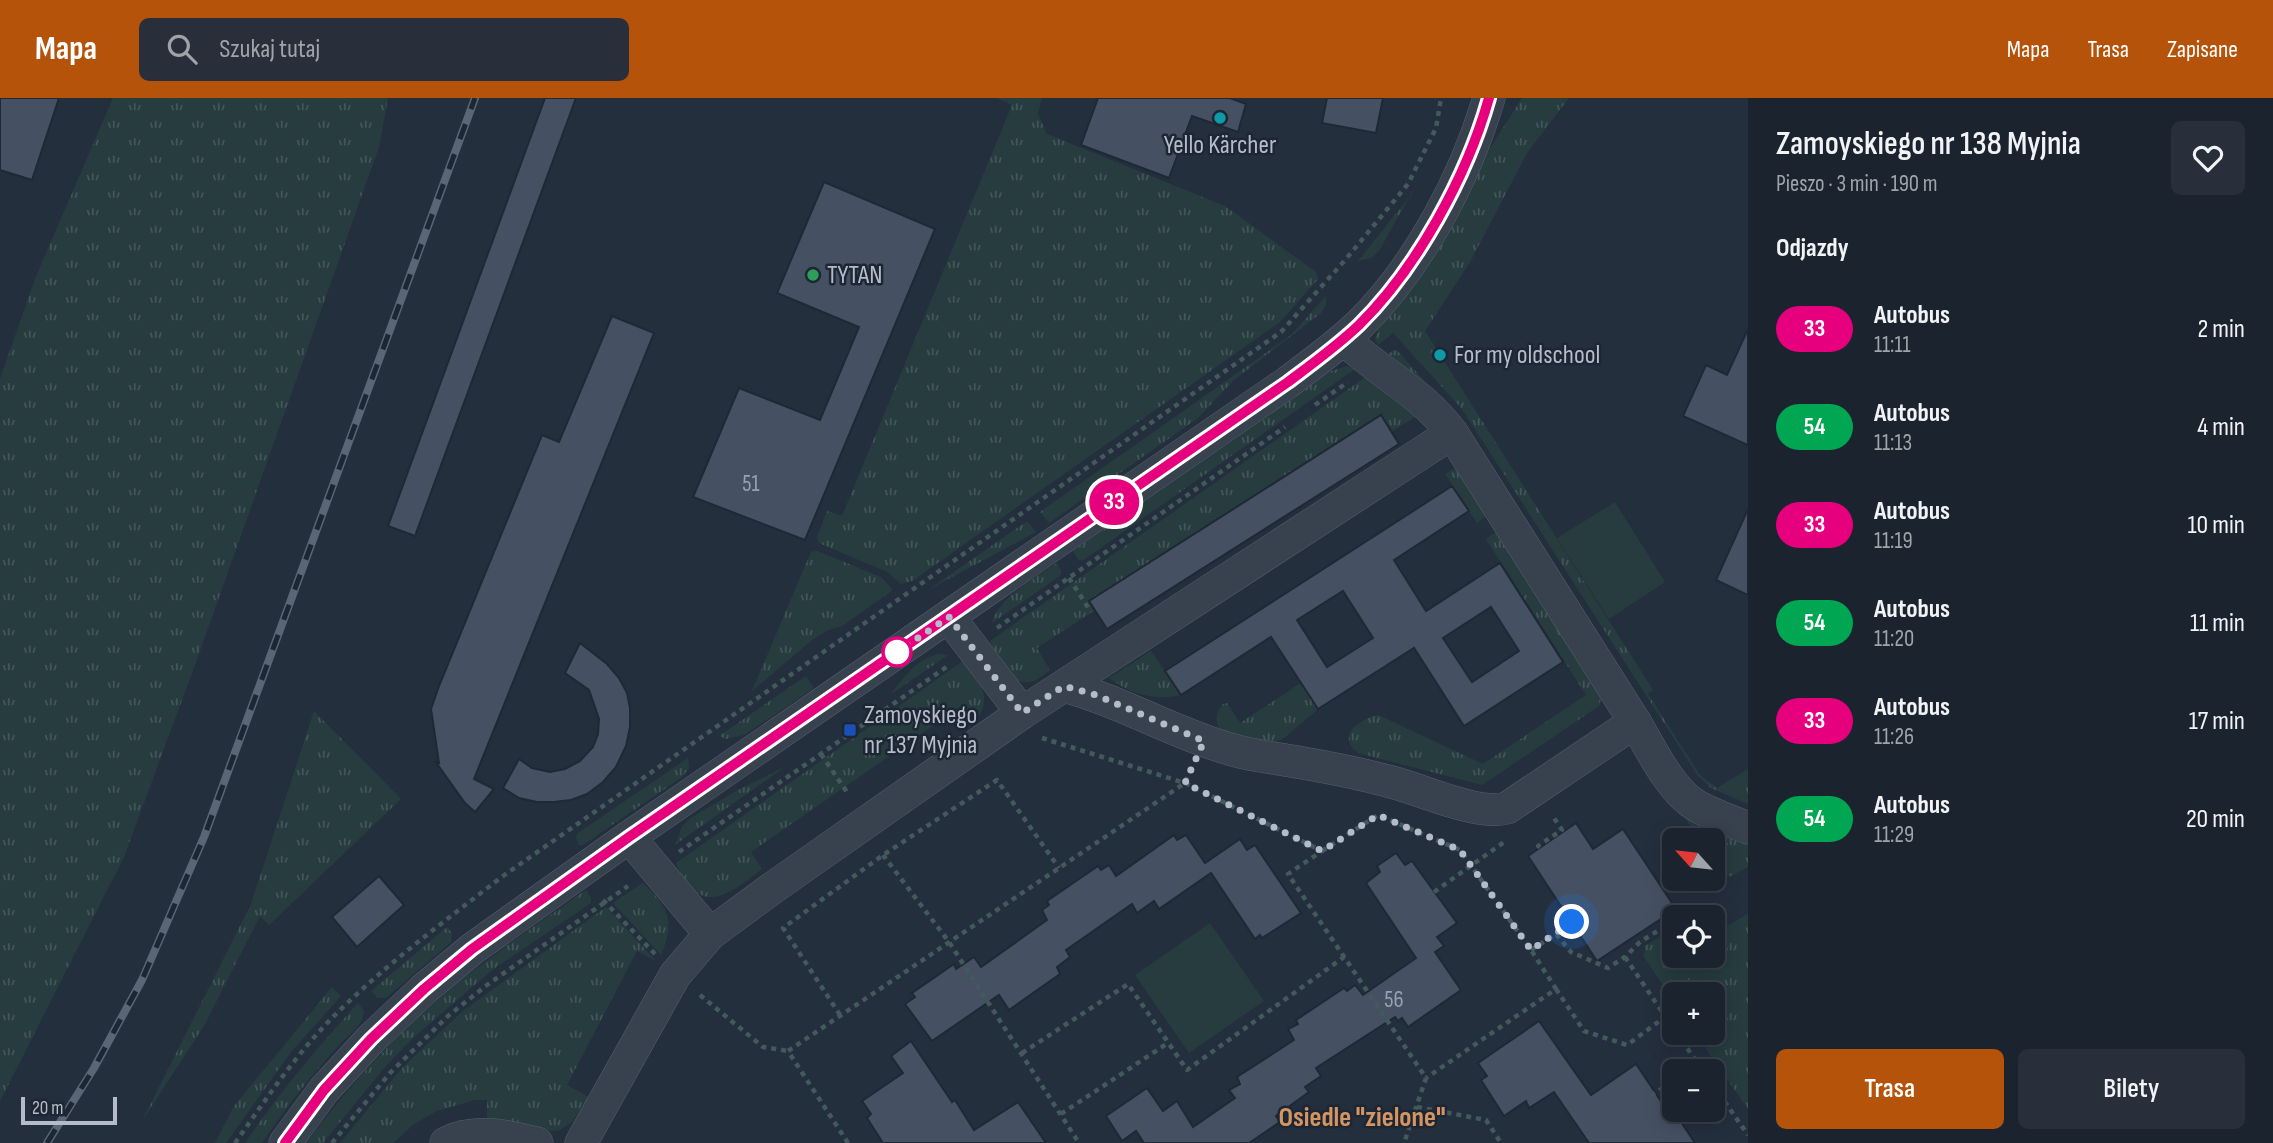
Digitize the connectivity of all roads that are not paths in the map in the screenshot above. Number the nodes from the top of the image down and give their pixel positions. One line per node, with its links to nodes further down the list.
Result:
1 (1489, 98): 2 (street)
2 (1344, 339): 3 (street); 4 (street)
3 (1452, 433): 5 (street); 6 (street)
4 (949, 617): 7 (street); 9 (street)
5 (1064, 686): 6 (street); 7 (street)
6 (1635, 722): 8 (street)
7 (1030, 725): 10 (street)
8 (1748, 828)
9 (629, 837): 10 (street); 11 (street)
10 (710, 934): 14 (street)
11 (285, 1143)
12 (446, 1143): 13 (street)
13 (537, 1143)
14 (581, 1143)

